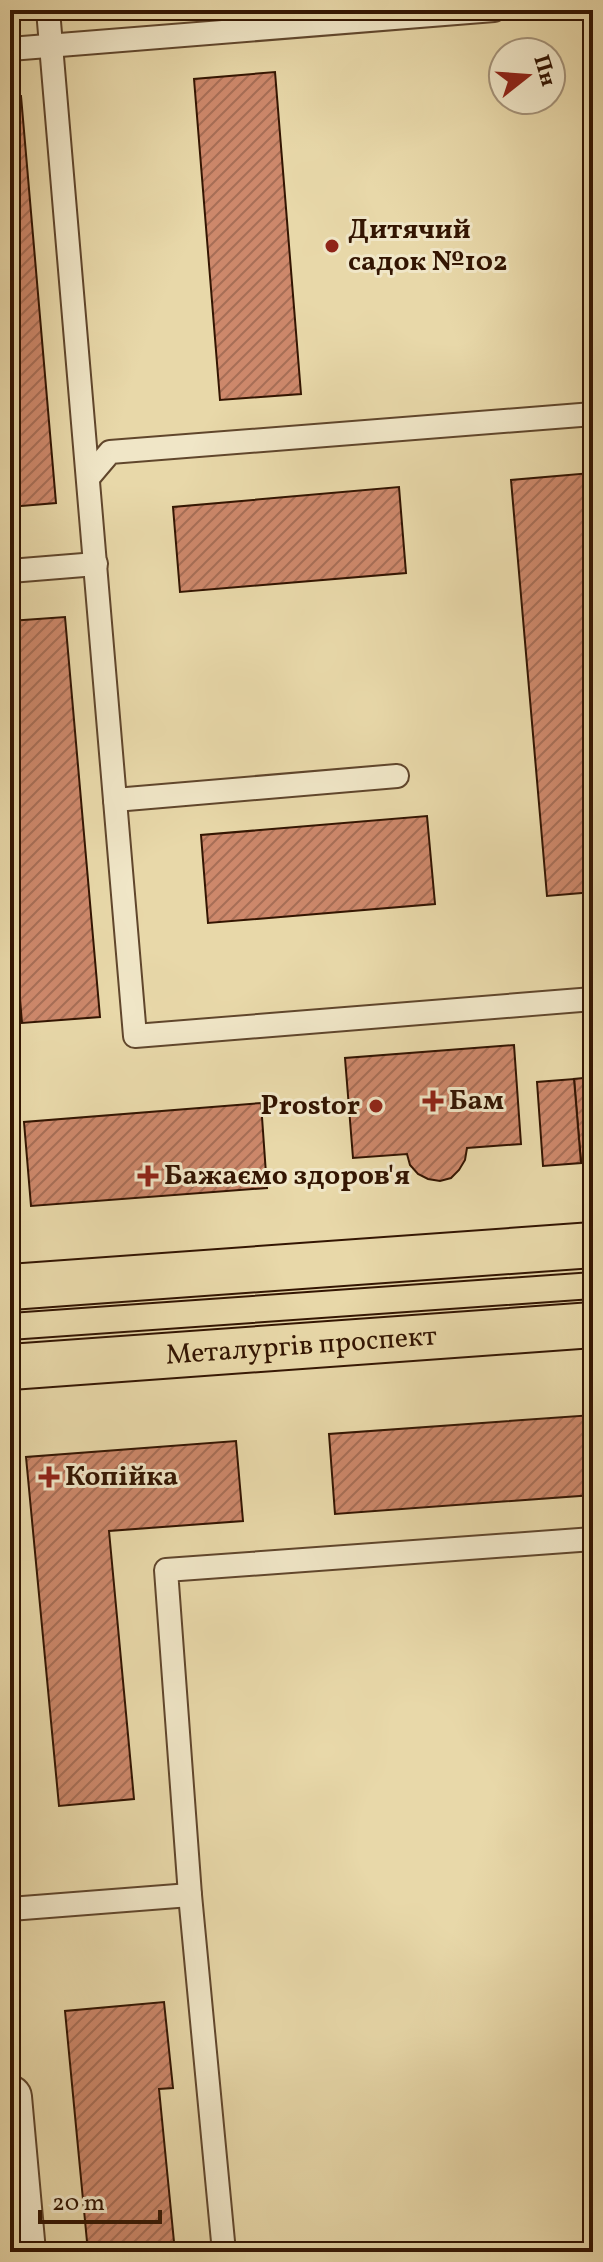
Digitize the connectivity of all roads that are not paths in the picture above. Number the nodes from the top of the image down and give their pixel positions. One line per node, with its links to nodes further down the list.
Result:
1 (48, 10): 4 (lane)
2 (494, 10): 3 (lane)
3 (414, 13): 4 (lane)
4 (51, 46): 5 (lane); 7 (lane)
5 (10, 49)
6 (593, 414): 7 (lane)
7 (88, 478): 8 (lane)
8 (96, 564): 9 (lane); 11 (lane)
9 (10, 571)
10 (397, 776): 11 (lane)
11 (115, 800): 12 (lane)
12 (593, 999)
13 (593, 1245): 14 (main road)
14 (10, 1287)
15 (593, 1325): 16 (main road, Металургів проспект)
16 (10, 1367)
17 (593, 1539): 18 (lane)
18 (190, 1895): 19 (lane); 22 (lane)
19 (10, 1909)
20 (10, 2097): 21 (street)
21 (24, 2252)
22 (224, 2252)

